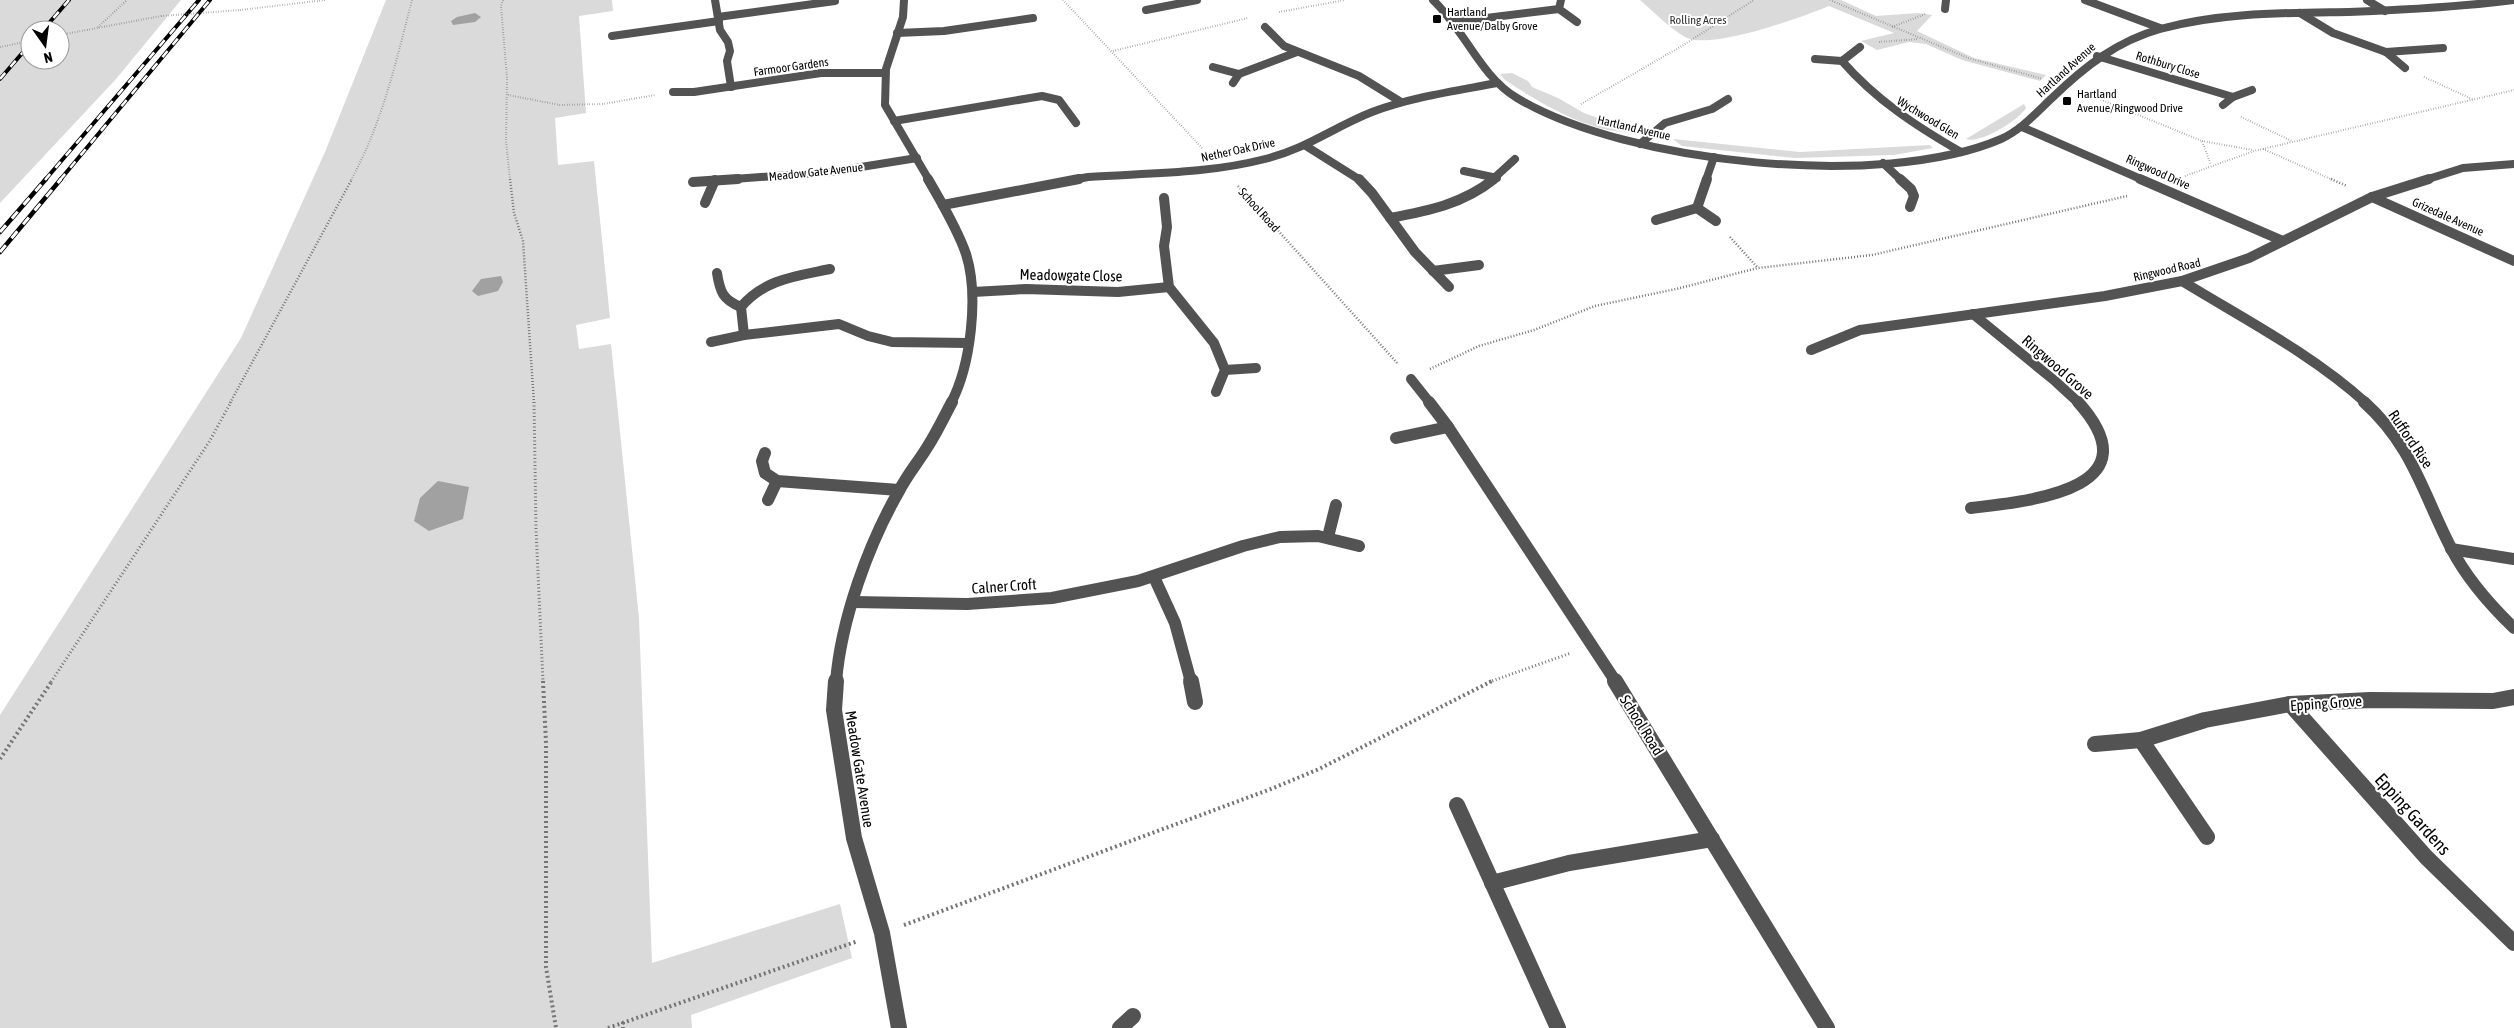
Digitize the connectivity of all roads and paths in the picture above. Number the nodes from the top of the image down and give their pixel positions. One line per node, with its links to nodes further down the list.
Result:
1 (127, 0): 33 (path)
2 (325, 0): 33 (path, bridge)
3 (412, 0): 141 (path)
4 (503, 0): 61 (path)
5 (715, 0): 27 (street)
6 (904, 0): 35 (street, Meadow Gate Avenue)
7 (1063, 0): 44 (path, School Road)
8 (1198, 0): 20 (street)
9 (1344, 0): 23 (path)
10 (1433, 0): 29 (street, Hartland Avenue)
11 (1561, 0): 19 (street)
12 (1754, 0): 67 (path)
13 (1830, 0): 32 (path)
14 (1946, 0): 21 (street)
15 (2086, 0): 34 (street)
16 (2367, 0): 22 (street)
17 (2514, 0): 22 (street, Hartland Avenue)
18 (835, 1): 27 (street)
19 (1560, 9): 29 (street); 30 (street)
20 (1146, 10)
21 (1945, 10): 32 (path)
22 (2385, 11): 24 (street, Hartland Avenue)
23 (1276, 12)
24 (2300, 13): 34 (street, Hartland Avenue); 46 (street)
25 (1033, 18): 28 (street)
26 (1248, 18): 44 (path)
27 (719, 19): 38 (street); 57 (street)
28 (1003, 22): 35 (street); 36 (street)
29 (1454, 22): 55 (street, Hartland Avenue)
30 (1577, 22)
31 (1265, 27): 45 (street)
32 (1892, 27): 39 (path)
33 (98, 28): 37 (path)
34 (2160, 28): 47 (street, Hartland Avenue)
35 (897, 32): 52 (street, Meadow Gate Avenue)
36 (1010, 32)
37 (70, 33)
38 (612, 36)
39 (1921, 38): 42 (path); 56 (path)
40 (20, 43): 41 (path)
41 (0, 47)
42 (1860, 47): 49 (street)
43 (2443, 48): 46 (street)
44 (1113, 51): 84 (path, School Road)
45 (1297, 52): 53 (street); 65 (street)
46 (2386, 52): 51 (street)
47 (2097, 56): 56 (street, Hartland Avenue); 62 (street, Rothbury Close)
48 (1815, 59): 49 (street)
49 (1842, 61): 77 (street, Wychwood Glen)
50 (1213, 67): 53 (street)
51 (2405, 68): 64 (path)
52 (885, 73): 57 (street, Farmoor Gardens); 68 (street, Meadow Gate Avenue)
53 (1239, 74): 54 (street)
54 (1233, 83)
55 (1497, 83): 65 (street, Nether Oak Drive); 67 (street, Hartland Avenue)
56 (2065, 85): 70 (street, Hartland Avenue); 71 (path)
57 (730, 87): 60 (street, Farmoor Gardens)
58 (2252, 90): 62 (street)
59 (2514, 90): 64 (path)
60 (673, 92): 61 (path)
61 (508, 95): 150 (path)
62 (2233, 97): 66 (street)
63 (1728, 99): 73 (street)
64 (2472, 99): 72 (path)
65 (1401, 102): 74 (street, Nether Oak Drive)
66 (2223, 105): 72 (path)
67 (1556, 119): 73 (street, Hartland Avenue)
68 (894, 121): 69 (street); 78 (street, Meadow Gate Avenue)
69 (1076, 123)
70 (2022, 127): 77 (street, Hartland Avenue); 89 (street, Ringwood Drive)
71 (2202, 141): 76 (path); 83 (path)
72 (2294, 142): 75 (path)
73 (1640, 144): 79 (street, Hartland Avenue)
74 (1306, 146): 84 (street, Nether Oak Drive); 96 (street)
75 (2263, 148): 76 (path); 90 (path)
76 (2254, 151): 83 (path)
77 (1961, 152): 81 (street, Hartland Avenue)
78 (917, 158): 87 (street, Meadow Gate Avenue); 93 (street, Meadow Gate Avenue)
79 (1714, 158): 81 (street, Hartland Avenue); 95 (street)
80 (1515, 159): 86 (street)
81 (1883, 163): 94 (street)
82 (2514, 164): 90 (street, Ringwood Road)
83 (2211, 165): 89 (path)
84 (1222, 169): 93 (street, Nether Oak Drive); 118 (path, School Road)
85 (1464, 171): 86 (street)
86 (1497, 178): 96 (street)
87 (716, 180): 88 (street, Meadow Gate Avenue); 92 (street)
88 (692, 182)
89 (2160, 186): 99 (street, Ringwood Drive); 102 (path)
90 (2372, 197): 99 (street, Ringwood Road); 100 (street, Grizedale Avenue)
91 (1164, 198): 107 (street)
92 (705, 203)
93 (944, 205): 109 (street, Meadow Gate Avenue)
94 (1910, 206)
95 (1697, 208): 97 (street); 98 (street)
96 (1390, 218): 104 (street)
97 (1656, 220)
98 (1716, 221): 102 (path)
99 (2283, 242): 106 (street, Ringwood Road)
100 (2514, 261)
101 (1479, 265): 104 (street)
102 (1758, 268): 118 (path)
103 (830, 269): 110 (street)
104 (1433, 271): 108 (street)
105 (717, 273): 110 (street)
106 (2182, 280): 111 (street, Ringwood Road); 130 (street, Rufford Rise)
107 (1169, 287): 109 (street, Meadowgate Close); 117 (street)
108 (1449, 288)
109 (973, 292): 114 (street, Meadow Gate Avenue)
110 (741, 307): 112 (street)
111 (1973, 314): 115 (street, Ringwood Road); 127 (street, Ringwood Grove)
112 (744, 335): 113 (street); 114 (street)
113 (711, 342)
114 (969, 343): 124 (street, Meadow Gate Avenue)
115 (1811, 350)
116 (1256, 368): 117 (street)
117 (1225, 370): 119 (street)
118 (1411, 379): 120 (street, School Road)
119 (1216, 392)
120 (1448, 427): 121 (street); 135 (street, School Road)
121 (1396, 438)
122 (766, 453): 123 (street)
123 (777, 480): 124 (street); 125 (street)
124 (899, 490): 133 (street, Meadow Gate Avenue)
125 (768, 500)
126 (1336, 505): 128 (street)
127 (1971, 508)
128 (1328, 537): 129 (street, Calner Croft); 132 (street, Calner Croft)
129 (1359, 546)
130 (2451, 549): 131 (street); 134 (street, Rufford Rise)
131 (2514, 559)
132 (1154, 576): 133 (street, Calner Croft); 137 (street)
133 (853, 602): 146 (street, Meadow Gate Avenue)
134 (2514, 628)
135 (1593, 645): 144 (street, School Road); 146 (path)
136 (2514, 697): 138 (street, Epping Grove)
137 (1195, 702)
138 (2290, 704): 139 (street, Epping Grove); 147 (street, Epping Gardens)
139 (2141, 740): 140 (street, Epping Grove); 143 (street)
140 (2096, 744)
141 (0, 759)
142 (1457, 805): 145 (street)
143 (2207, 837)
144 (1712, 839): 145 (street); 155 (street, School Road)
145 (1492, 883): 154 (street)
146 (882, 934): 149 (path); 152 (street, Meadow Gate Avenue)
147 (2514, 943)
148 (1133, 1016): 153 (street)
149 (623, 1025): 151 (path)
150 (556, 1028)
151 (608, 1028)
152 (899, 1028)
153 (1120, 1028)
154 (1558, 1028)
155 (1827, 1028)

